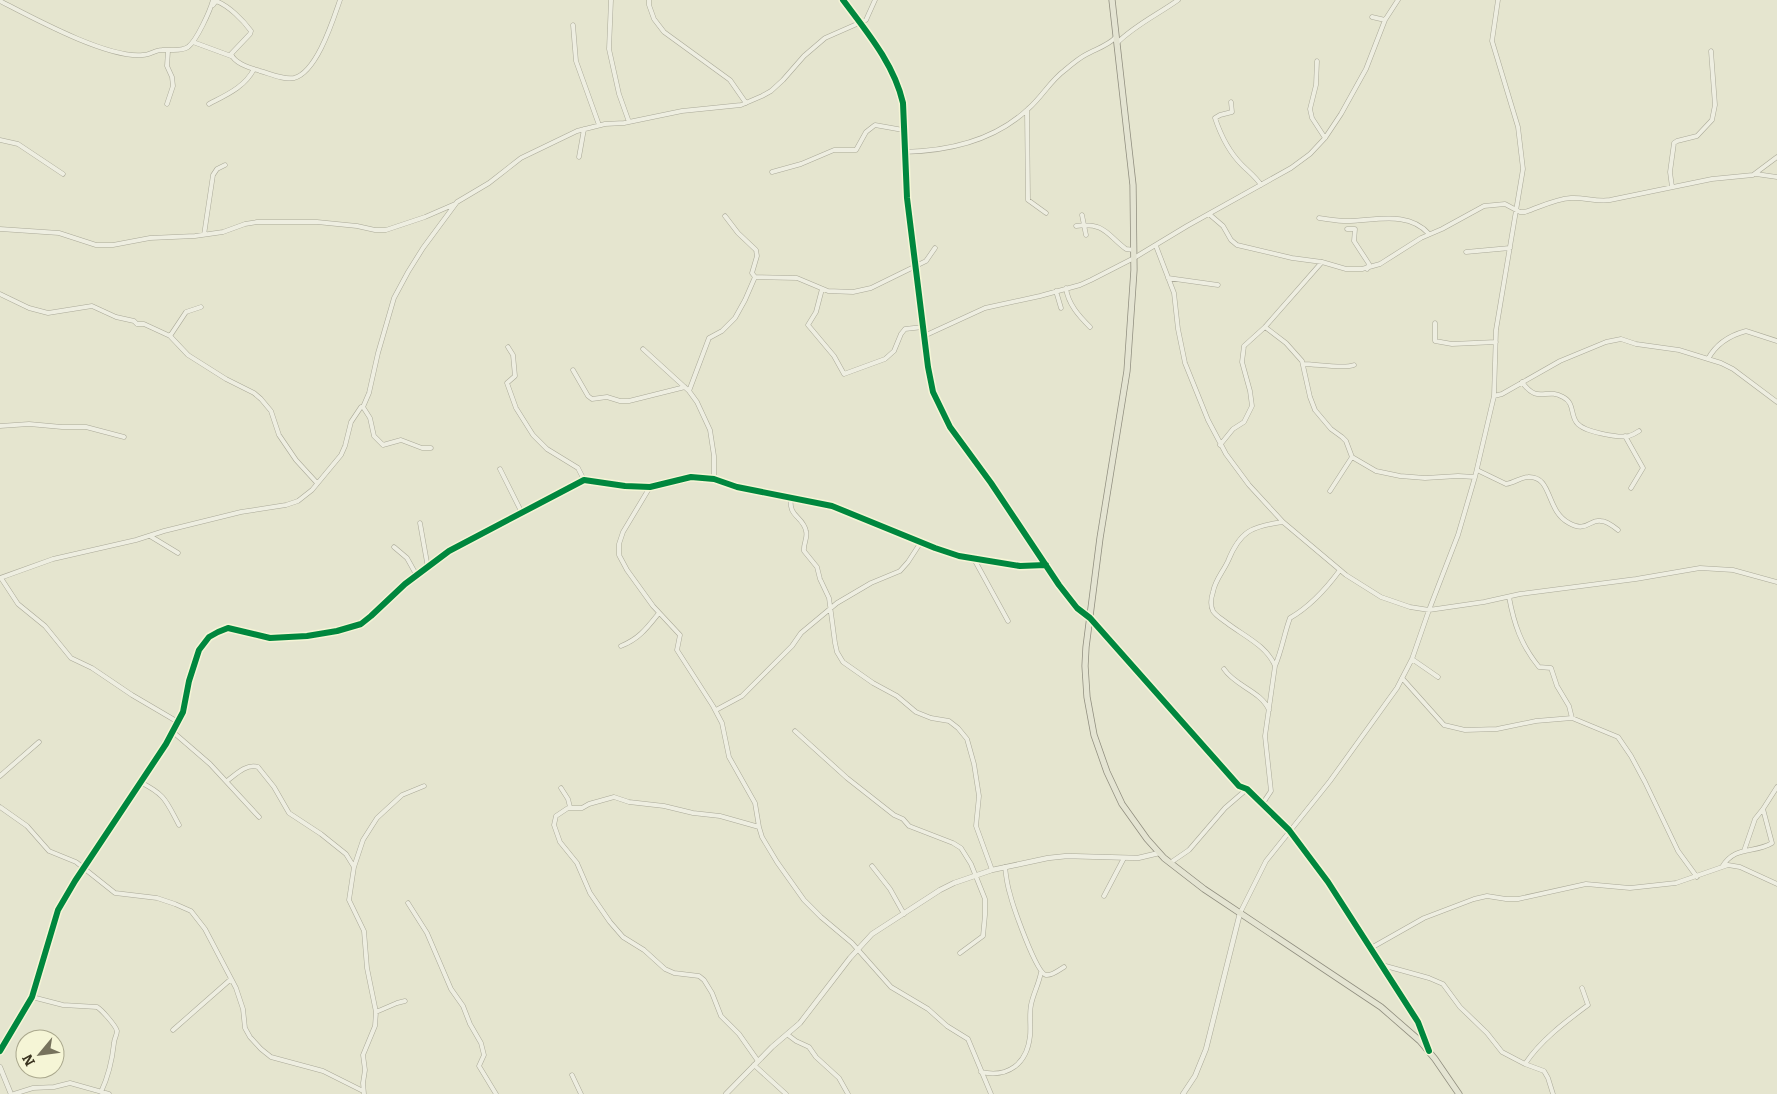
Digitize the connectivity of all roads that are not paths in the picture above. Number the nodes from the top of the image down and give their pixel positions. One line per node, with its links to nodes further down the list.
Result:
1 (213, 0): 12 (street)
2 (340, 0): 23 (street)
3 (611, 0): 29 (street)
4 (649, 0): 25 (street)
5 (843, 0): 15 (street)
6 (875, 0): 15 (street)
7 (1112, 0): 17 (main road)
8 (1178, 0): 17 (street)
9 (1398, 0): 14 (street)
10 (1498, 0): 48 (street)
11 (0, 1): 19 (street)
12 (212, 6): 18 (street); 21 (street)
13 (1372, 17): 14 (street)
14 (1385, 20): 33 (street)
15 (860, 22): 25 (street); 32 (street)
16 (573, 25): 30 (street)
17 (1117, 40): 28 (street); 64 (main road)
18 (193, 42): 19 (street); 21 (street)
19 (166, 50): 26 (street)
20 (1711, 51): 44 (street)
21 (231, 56): 23 (street)
22 (1316, 61): 33 (street)
23 (254, 69): 27 (street)
24 (1231, 102): 43 (street)
25 (746, 103): 29 (street)
26 (167, 104)
27 (209, 104)
28 (1027, 110): 35 (street); 49 (street)
29 (629, 122): 30 (street)
30 (600, 125): 31 (street)
31 (584, 129): 37 (street); 45 (street)
32 (903, 130): 35 (street); 39 (street)
33 (1325, 138): 43 (street)
34 (0, 140): 40 (street)
35 (904, 152): 68 (street)
36 (1777, 156): 41 (street)
37 (579, 157)
38 (225, 165): 59 (street)
39 (772, 172)
40 (63, 174)
41 (1756, 174): 42 (street); 44 (street)
42 (1777, 178)
43 (1261, 185): 51 (street)
44 (1672, 187): 48 (street)
45 (457, 202): 46 (street); 47 (street)
46 (443, 210): 47 (street); 59 (street)
47 (452, 210): 98 (street)
48 (1516, 210): 58 (street); 63 (street)
49 (1046, 213)
50 (1082, 214): 54 (street)
51 (1209, 214): 61 (street); 67 (street)
52 (725, 216): 70 (street)
53 (1319, 218): 58 (street)
54 (1084, 225): 55 (street); 60 (street); 64 (street)
55 (1076, 226)
56 (0, 229): 59 (street)
57 (1347, 229): 69 (street)
58 (1429, 234): 69 (street)
59 (204, 235)
60 (1086, 235)
61 (1156, 246): 66 (street); 71 (street)
62 (935, 248): 68 (street)
63 (1510, 248): 65 (street); 86 (street)
64 (1134, 250): 66 (main road)
65 (1466, 252)
66 (1134, 258): 73 (street); 135 (main road)
67 (1322, 262): 69 (street); 80 (street)
68 (916, 265): 74 (street); 81 (street)
69 (1367, 268)
70 (755, 277): 74 (street); 95 (street)
71 (1168, 278): 72 (street); 103 (street)
72 (1218, 285)
73 (1066, 288): 75 (street); 82 (street)
74 (822, 289): 81 (street)
75 (1056, 291): 78 (street); 84 (street)
76 (0, 294): 83 (street)
77 (201, 307): 83 (street)
78 (1061, 308)
79 (1436, 322): 86 (street)
80 (1265, 326): 90 (street); 103 (street)
81 (924, 327): 84 (street)
82 (1090, 327)
83 (170, 336): 111 (street)
84 (924, 336): 125 (street)
85 (1777, 341): 89 (street)
86 (1496, 342): 96 (street)
87 (508, 347): 109 (street)
88 (643, 349): 94 (street)
89 (1708, 359): 93 (street); 97 (street)
90 (1303, 364): 91 (street); 105 (street)
91 (1354, 365)
92 (573, 370): 94 (street)
93 (1522, 382): 96 (street); 101 (street)
94 (685, 388): 95 (street)
95 (689, 391): 110 (street)
96 (1494, 396): 107 (street)
97 (1777, 402)
98 (363, 407): 104 (street); 111 (street)
99 (0, 426): 102 (street)
100 (1639, 431): 101 (street)
101 (1625, 436): 113 (street)
102 (124, 437)
103 (1220, 445): 117 (street)
104 (431, 448)
105 (1352, 457): 108 (street); 114 (street)
106 (500, 469): 116 (street)
107 (1477, 470): 108 (street); 119 (street)
108 (1475, 477): 133 (street)
109 (584, 480): 112 (street); 116 (street)
110 (714, 480): 112 (street); 115 (street)
111 (317, 482): 120 (street)
112 (650, 487): 134 (street)
113 (1631, 488)
114 (1330, 491)
115 (791, 498): 121 (street); 132 (street)
116 (522, 512): 126 (street)
117 (1283, 522): 127 (street); 139 (street)
118 (420, 523): 126 (street)
119 (1618, 530)
120 (150, 536): 123 (street); 129 (street)
121 (921, 542): 124 (street); 132 (street)
122 (394, 547): 128 (street)
123 (178, 554)
124 (974, 559): 125 (street); 136 (street)
125 (1046, 565): 135 (street)
126 (428, 568): 128 (street)
127 (1340, 570): 133 (street); 139 (street)
128 (416, 576): 146 (street)
129 (0, 578): 146 (street)
130 (1777, 582): 131 (street)
131 (1509, 597): 133 (street); 145 (street)
132 (831, 608): 143 (street); 174 (street)
133 (1428, 610): 138 (street)
134 (659, 613): 137 (street); 143 (street)
135 (1090, 618): 156 (street); 166 (main road)
136 (1008, 621)
137 (621, 646)
138 (1412, 659): 141 (street); 142 (street)
139 (1275, 666): 144 (street)
140 (1224, 669): 144 (street)
141 (1438, 677)
142 (1402, 678): 145 (street); 164 (street)
143 (716, 710): 163 (street)
144 (1269, 710): 157 (street)
145 (1572, 718): 176 (street)
146 (178, 722): 148 (street)
147 (795, 731): 175 (street)
148 (173, 732): 151 (street); 152 (street)
149 (40, 742): 150 (street)
150 (0, 776)
151 (227, 781): 161 (street); 170 (street)
152 (140, 782): 162 (street); 173 (street)
153 (424, 786): 170 (street)
154 (1777, 787): 160 (street)
155 (561, 788): 159 (street)
156 (1247, 789): 157 (street); 168 (street)
157 (1263, 803): 164 (street)
158 (0, 807): 173 (street)
159 (570, 807): 163 (street); 197 (street)
160 (1763, 809): 165 (street); 165 (street)
161 (259, 817)
162 (179, 825)
163 (759, 827): 183 (street)
164 (1289, 830): 180 (street); 182 (street)
165 (1744, 851): 172 (street)
166 (1159, 853): 167 (street); 168 (main road)
167 (1124, 858): 171 (street); 178 (street)
168 (1170, 863): 180 (main road)
169 (872, 866): 181 (street)
170 (354, 867): 192 (street)
171 (1005, 867): 174 (street); 187 (street)
172 (1722, 867): 176 (street); 177 (street)
173 (84, 868): 188 (street); 190 (street)
174 (992, 870): 175 (street)
175 (975, 876): 181 (street); 184 (street)
176 (1697, 877): 182 (street)
177 (1777, 884)
178 (1104, 896)
179 (408, 903): 207 (street)
180 (1240, 913): 196 (main road); 213 (street)
181 (904, 914): 183 (street)
182 (1371, 948): 185 (street)
183 (857, 949): 194 (street); 201 (street)
184 (960, 953)
185 (1382, 965): 196 (street); 198 (street)
186 (1064, 967): 187 (street)
187 (1041, 972): 201 (street)
188 (231, 979): 193 (street); 204 (street)
189 (1582, 988): 198 (street)
190 (32, 997): 195 (street); 203 (street)
191 (405, 1001): 192 (street)
192 (376, 1012): 204 (street)
193 (173, 1030)
194 (788, 1035): 197 (street); 211 (street)
195 (0, 1051)
196 (1429, 1051): 214 (main road)
197 (758, 1061): 199 (street)
198 (1525, 1064): 215 (street)
199 (754, 1066): 209 (street); 210 (street)
200 (0, 1067): 205 (street)
201 (982, 1072): 212 (street)
202 (572, 1075): 208 (street)
203 (101, 1092): 205 (street); 206 (street)
204 (363, 1092)
205 (12, 1094)
206 (109, 1094)
207 (496, 1094)
208 (581, 1094)
209 (726, 1094)
210 (786, 1094)
211 (848, 1094)
212 (991, 1094)
213 (1183, 1094)
214 (1459, 1094)
215 (1554, 1094)

